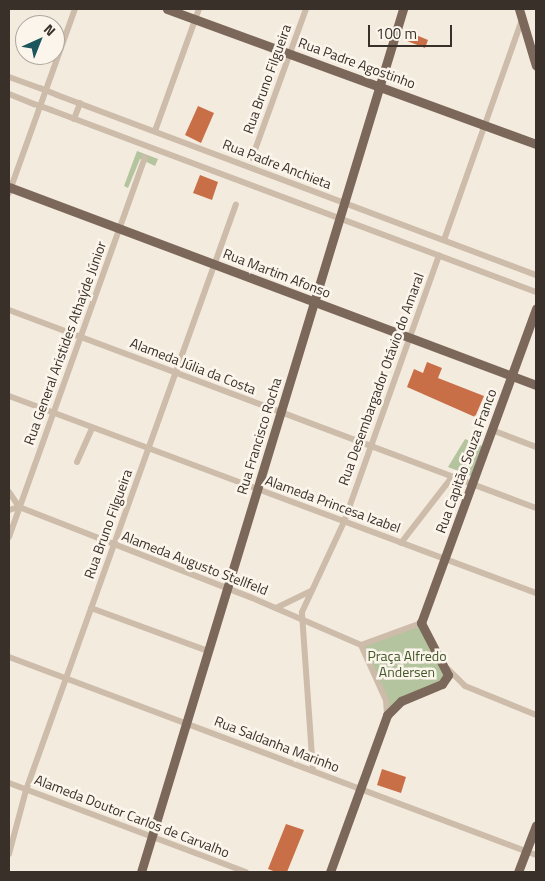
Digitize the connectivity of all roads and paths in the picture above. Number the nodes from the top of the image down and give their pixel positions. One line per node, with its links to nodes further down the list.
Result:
1 (75, 9): 21 (street)
2 (168, 9): 7 (main road, Rua Padre Agostinho)
3 (199, 9): 7 (street)
4 (306, 9): 9 (street, Rua Bruno Filgueira)
5 (402, 9): 12 (main road, Rua Francisco Rocha)
6 (519, 9): 8 (main road)
7 (195, 19): 9 (main road, Rua Padre Agostinho); 17 (street)
8 (522, 20): 10 (main road); 16 (street)
9 (290, 54): 12 (main road, Rua Padre Agostinho); 20 (street, Rua Bruno Filgueira)
10 (536, 66)
11 (9, 76): 14 (street, Rua Padre Anchieta, bridge)
12 (379, 86): 16 (main road, Rua Padre Agostinho); 22 (main road, Rua Francisco Rocha)
13 (9, 94): 15 (street, Rua Padre Anchieta, bridge)
14 (80, 103): 15 (street); 17 (street, Rua Padre Anchieta)
15 (74, 119): 24 (street, Rua Padre Anchieta)
16 (485, 125): 18 (main road, Rua Padre Agostinho); 26 (street)
17 (155, 131): 22 (street, Rua Padre Anchieta)
18 (536, 144)
19 (145, 158): 25 (street, Rua General Aristides Athaýde Júnior)
20 (252, 158)
21 (9, 190): 25 (main road, Rua Martim Afonso)
22 (344, 202): 24 (main road, Rua Francisco Rocha); 26 (street, Rua Padre Anchieta)
23 (236, 204): 28 (street, Rua Bruno Filgueira)
24 (339, 218): 27 (street, Rua Padre Anchieta); 31 (main road, Rua Francisco Rocha)
25 (120, 229): 28 (main road, Rua Martim Afonso); 34 (street, Rua General Aristides Athaýde Júnior)
26 (444, 240): 29 (street, Rua Padre Anchieta)
27 (438, 255): 30 (street, Rua Padre Anchieta); 35 (street, Rua Desembargador Otávio do Amaral)
28 (214, 264): 31 (main road, Rua Martim Afonso); 36 (street, Rua Bruno Filgueira)
29 (536, 274)
30 (536, 292)
31 (314, 302): 35 (main road, Rua Martim Afonso); 40 (main road, Rua Francisco Rocha)
32 (536, 308): 37 (main road, Rua Capitão Souza Franco)
33 (9, 310): 34 (street, Alameda Júlia da Costa)
34 (81, 337): 36 (street, Alameda Júlia da Costa); 41 (street, Rua General Aristides Athaýde Júnior)
35 (409, 338): 37 (main road, Rua Martim Afonso); 44 (street, Rua Desembargador Otávio do Amaral)
36 (175, 372): 40 (street, Alameda Júlia da Costa); 46 (street, Rua Bruno Filgueira)
37 (511, 376): 38 (main road, Rua Martim Afonso); 43 (main road, Rua Capitão Souza Franco)
38 (536, 386)
39 (9, 396): 41 (street, Alameda Princesa Izabel)
40 (280, 412): 44 (street, Alameda Júlia da Costa); 50 (main road, Rua Francisco Rocha)
41 (53, 413): 42 (street, Alameda Princesa Izabel); 52 (street, Rua General Aristides Athaýde Júnior)
42 (92, 428): 46 (street, Alameda Princesa Izabel); 47 (street)
43 (492, 430): 45 (street); 49 (main road, Rua Capitão Souza Franco)
44 (371, 446): 48 (street, Alameda Júlia da Costa); 55 (street, Rua Desembargador Otávio do Amaral)
45 (536, 447)
46 (148, 448): 50 (street, Alameda Princesa Izabel); 58 (street, Rua Bruno Filgueira)
47 (77, 462)
48 (452, 477): 49 (street, Alameda Júlia da Costa); 57 (street)
49 (472, 484): 53 (street, Alameda Júlia da Costa); 59 (main road, Rua Capitão Souza Franco)
50 (257, 489): 55 (street, Alameda Princesa Izabel); 60 (main road, Rua Francisco Rocha)
51 (9, 494): 52 (street)
52 (19, 507): 54 (street); 56 (street, Rua General Aristides Athaýde Júnior); 58 (street, Alameda Augusto Stellfeld)
53 (536, 508)
54 (9, 510)
55 (344, 522): 57 (street, Alameda Princesa Izabel); 61 (street, Rua Desembargador Otávio do Amaral)
56 (9, 537)
57 (401, 543): 59 (street, Alameda Princesa Izabel)
58 (114, 544): 60 (street, Alameda Augusto Stellfeld); 63 (street, Rua Bruno Filgueira)
59 (444, 559): 62 (street, Alameda Princesa Izabel); 66 (main road, Rua Capitão Souza Franco)
60 (227, 588): 64 (street, Alameda Augusto Stellfeld); 68 (main road, Rua Francisco Rocha)
61 (312, 590): 64 (street); 65 (street, Rua Desembargador Otávio do Amaral)
62 (536, 593)
63 (91, 608): 68 (street); 71 (street, Rua Bruno Filgueira)
64 (276, 608): 65 (street, Alameda Augusto Stellfeld)
65 (302, 622): 67 (street, Alameda Augusto Stellfeld); 75 (street, Rua Desembargador Otávio do Amaral)
66 (421, 623): 67 (street); 70 (main road)
67 (361, 645): 72 (street)
68 (208, 651): 74 (main road, Rua Francisco Rocha)
69 (9, 657): 71 (street, Rua Saldanha Marinho)
70 (448, 669): 72 (main road); 73 (street)
71 (66, 678): 74 (street, Rua Saldanha Marinho); 78 (street, Rua Bruno Filgueira)
72 (387, 715): 77 (main road)
73 (536, 715)
74 (186, 724): 75 (street, Rua Saldanha Marinho); 80 (main road, Rua Francisco Rocha)
75 (313, 771): 77 (street, Rua Saldanha Marinho)
76 (9, 783): 78 (street, Alameda Doutor Carlos de Carvalho)
77 (360, 789): 81 (street, Rua Saldanha Marinho); 86 (main road)
78 (26, 790): 80 (street, Alameda Doutor Carlos de Carvalho); 82 (street, Rua Bruno Filgueira)
79 (536, 825): 81 (main road)
80 (152, 837): 84 (main road, Rua Francisco Rocha); 85 (street, Alameda Doutor Carlos de Carvalho)
81 (526, 851): 83 (street, Rua Saldanha Marinho); 87 (main road)
82 (9, 854)
83 (536, 855)
84 (141, 872)
85 (246, 872)
86 (330, 872)
87 (518, 872)

